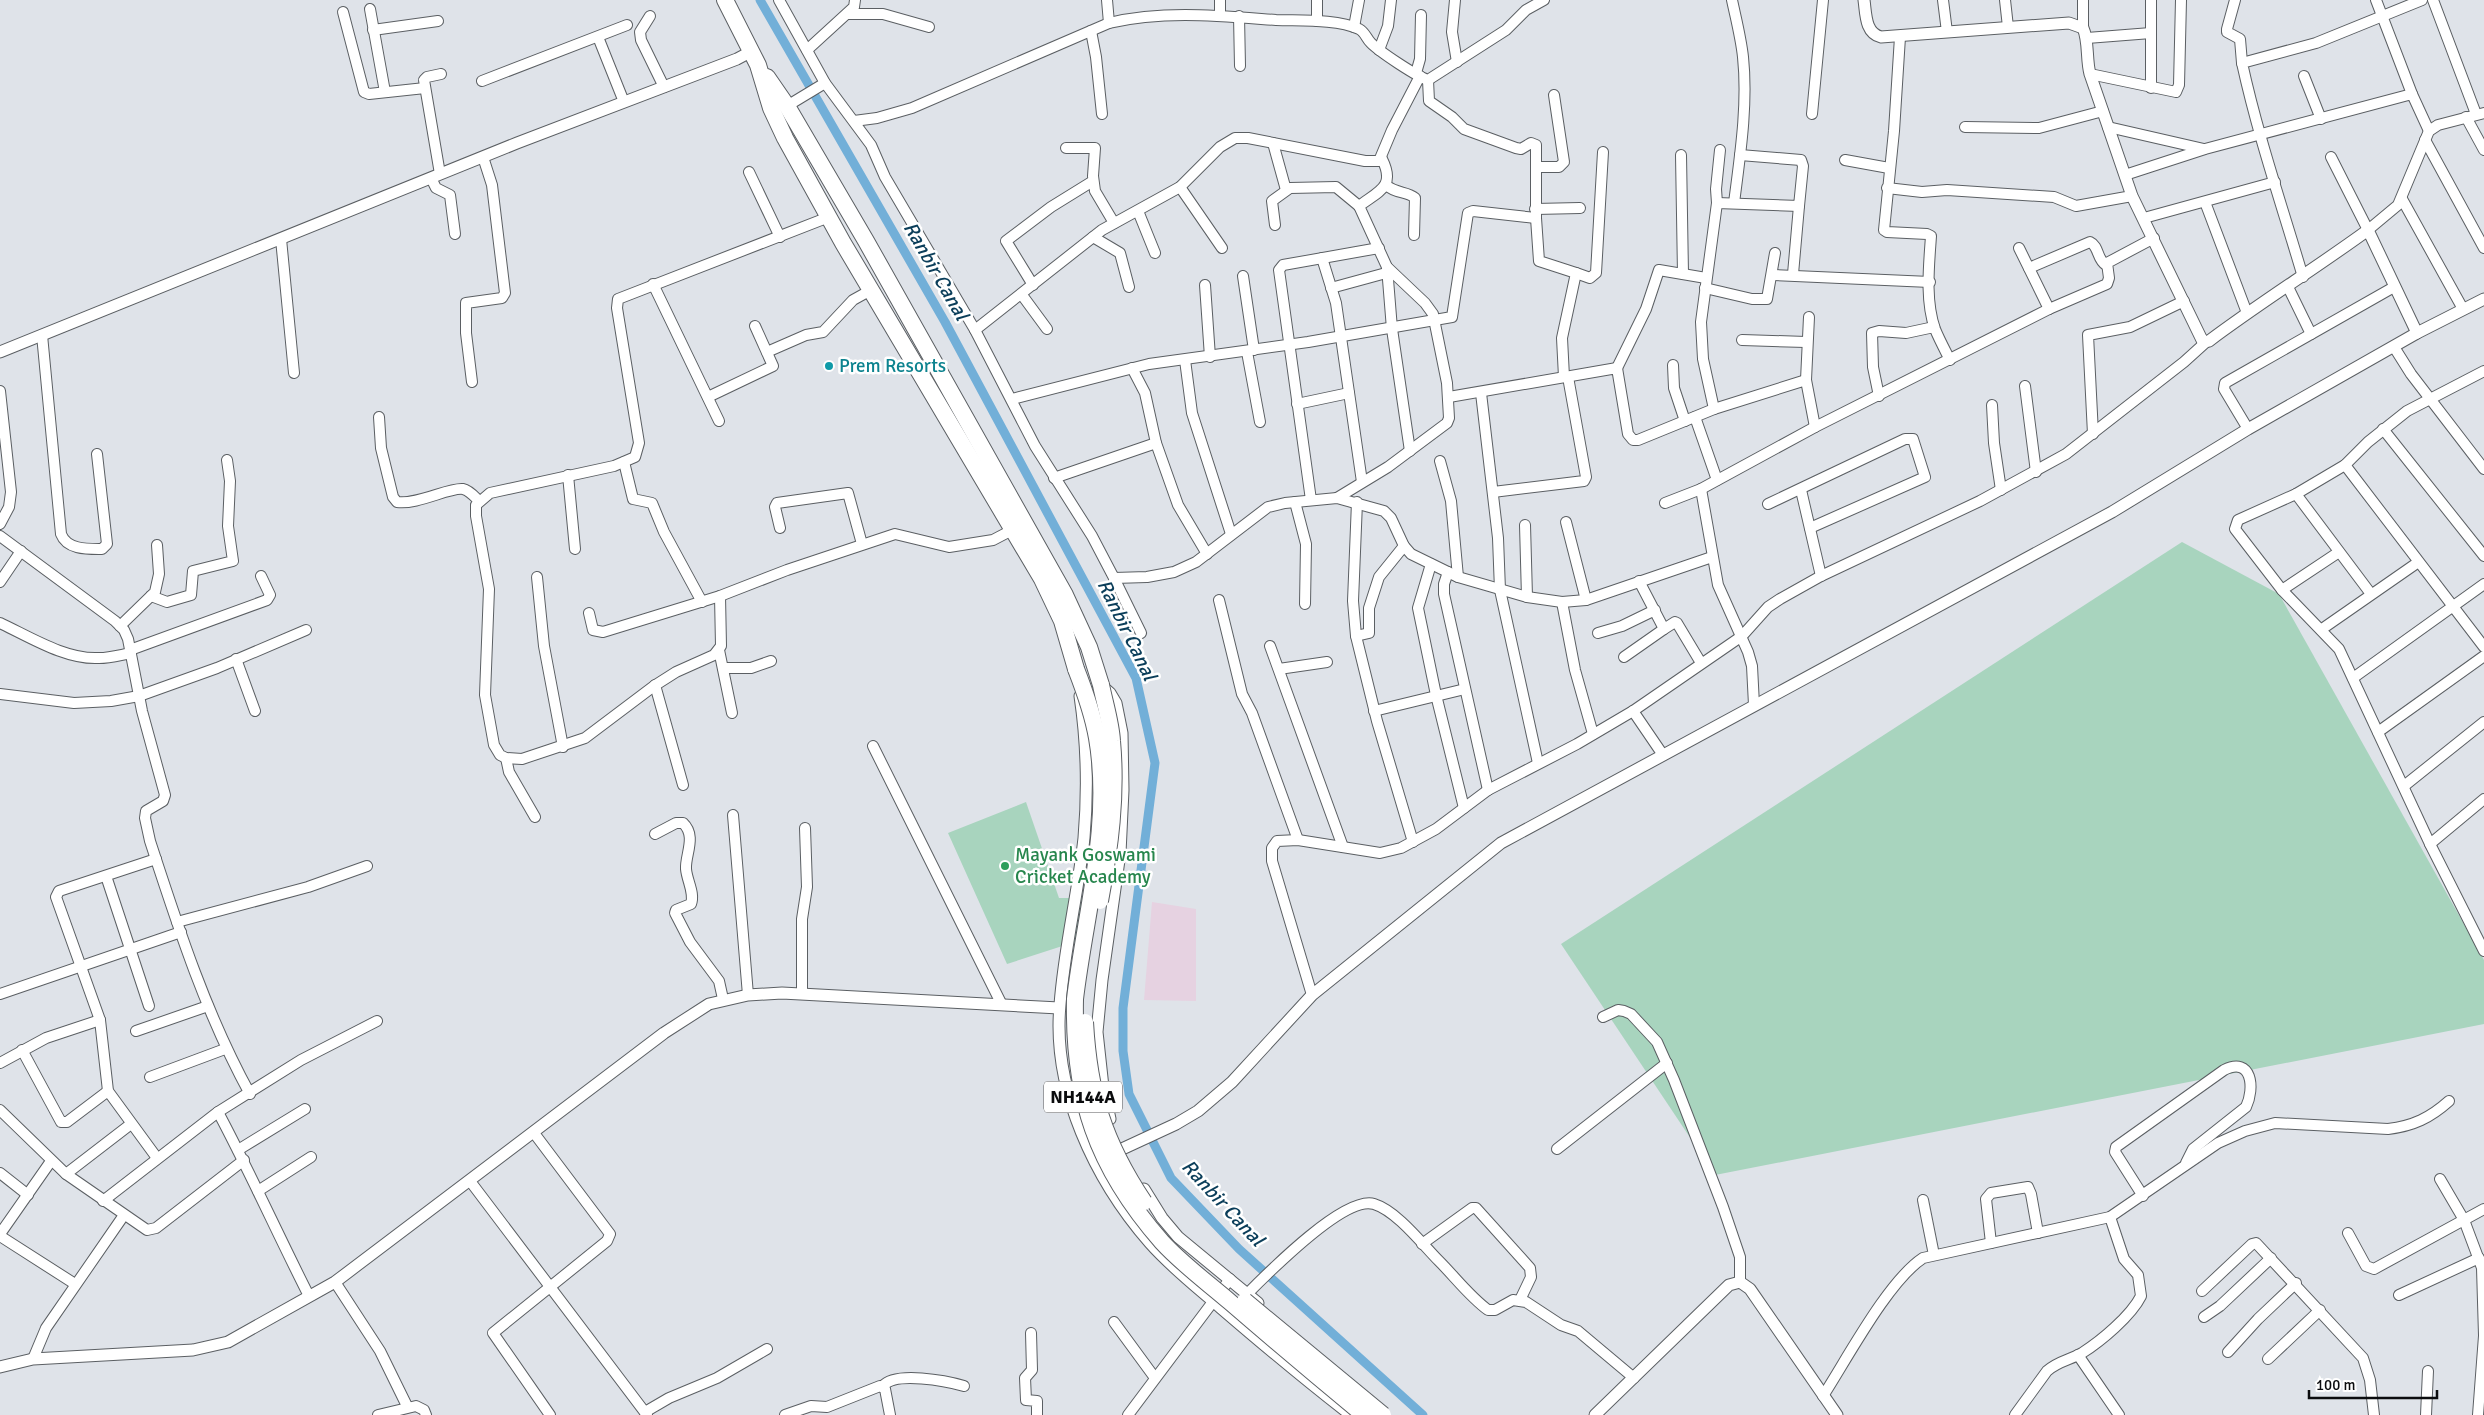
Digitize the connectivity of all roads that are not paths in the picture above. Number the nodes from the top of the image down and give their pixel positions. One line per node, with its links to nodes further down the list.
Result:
1 (725, 0): 47 (highway, NH144A)
2 (779, 0): 45 (street)
3 (855, 0): 25 (street)
4 (1108, 0): 33 (street)
5 (1220, 0): 26 (street)
6 (1317, 0): 32 (street)
7 (1359, 0): 36 (street)
8 (1391, 0): 46 (street)
9 (1455, 0): 48 (street)
10 (1544, 0): 48 (street)
11 (1732, 0): 82 (street)
12 (1823, 0): 67 (street)
13 (1864, 0): 44 (street)
14 (1943, 0): 40 (street)
15 (2005, 0): 37 (street)
16 (2083, 0): 41 (street)
17 (2151, 0): 42 (street)
18 (2181, 0): 59 (street)
19 (2235, 0): 49 (street)
20 (2376, 0): 30 (street)
21 (2422, 0): 30 (street)
22 (2433, 0): 68 (street)
23 (370, 9): 38 (street)
24 (343, 12): 60 (street)
25 (847, 14): 35 (street); 45 (street)
26 (1220, 14): 29 (street); 33 (street)
27 (1420, 14): 53 (street)
28 (650, 16): 57 (street)
29 (1239, 16): 32 (street); 50 (street)
30 (2382, 16): 49 (street); 61 (street)
31 (438, 21): 38 (street)
32 (1317, 21): 36 (street)
33 (1109, 23): 39 (street)
34 (626, 25): 43 (street)
35 (928, 27)
36 (1354, 27): 46 (street)
37 (2008, 27): 40 (street); 41 (street)
38 (374, 30): 60 (street)
39 (1091, 31): 66 (street); 70 (street)
40 (1948, 32): 44 (street)
41 (2085, 33): 42 (street); 52 (street)
42 (2151, 33): 59 (street)
43 (598, 36): 55 (street); 63 (street)
44 (1900, 37): 88 (street)
45 (807, 50): 56 (street)
46 (1379, 50): 53 (street)
47 (755, 58): 57 (street); 64 (highway, NH144A); 108 (highway)
48 (1457, 62): 53 (street)
49 (2242, 64): 73 (street)
50 (1240, 66)
51 (441, 74): 58 (street)
52 (2090, 74): 59 (street); 65 (street)
53 (1421, 76): 84 (street); 87 (street)
54 (2304, 76): 69 (street)
55 (482, 80)
56 (821, 86): 64 (street); 70 (street)
57 (664, 87): 63 (street)
58 (425, 88): 60 (street); 91 (street)
59 (2151, 88)
60 (385, 92)
61 (2412, 94): 69 (street); 74 (street)
62 (1554, 95): 87 (street)
63 (624, 102): 86 (street)
64 (787, 106): 291 (highway, NH144A)
65 (2103, 111): 71 (street); 72 (street)
66 (1102, 114)
67 (1812, 114)
68 (2476, 115): 74 (street); 79 (street)
69 (2321, 118): 73 (street)
70 (854, 121): 156 (street)
71 (1965, 126)
72 (2108, 127): 77 (street); 90 (street)
73 (2259, 136): 77 (street); 93 (street)
74 (2427, 136): 99 (street); 119 (street)
75 (1273, 143): 84 (street); 95 (street); 97 (street)
76 (1066, 148): 92 (street)
77 (2206, 149): 90 (street)
78 (1720, 150): 101 (street)
79 (2484, 150)
80 (1603, 152): 129 (street)
81 (1681, 155): 130 (street)
82 (1740, 155): 102 (street); 104 (street)
83 (2331, 157): 112 (street)
84 (1382, 159): 94 (street)
85 (1845, 160): 88 (street)
86 (485, 163): 91 (street); 180 (street)
87 (1537, 167): 107 (street)
88 (1889, 168): 96 (street)
89 (749, 172): 115 (street)
90 (2125, 174): 98 (street)
91 (435, 181): 113 (street); 118 (street)
92 (1093, 181): 110 (street); 138 (street)
93 (2275, 182): 100 (street); 134 (street)
94 (1386, 185): 103 (street); 114 (street)
95 (1180, 186): 106 (street); 120 (street)
96 (1888, 188): 98 (street); 135 (street)
97 (1286, 190): 103 (street); 111 (street)
98 (2132, 196): 109 (street)
99 (2402, 199): 112 (street); 149 (street)
100 (2205, 202): 109 (street); 150 (street)
101 (1717, 203): 102 (street); 136 (street)
102 (1734, 203): 104 (street)
103 (1359, 206): 121 (street)
104 (1799, 206): 131 (street)
105 (1580, 208): 107 (street)
106 (1138, 211): 110 (street); 123 (street)
107 (1536, 214): 129 (street); 152 (street)
108 (829, 217): 115 (street); 144 (highway)
109 (2144, 218): 117 (street)
110 (1114, 223): 116 (street)
111 (1275, 225)
112 (2368, 230): 134 (street); 142 (street)
113 (455, 234)
114 (1414, 235)
115 (780, 237): 137 (street)
116 (1093, 237): 138 (street); 140 (street)
117 (2154, 238): 126 (street); 147 (street)
118 (281, 239): 160 (street); 177 (street)
119 (2483, 246)
120 (1222, 248)
121 (1378, 248): 125 (street); 128 (street)
122 (2020, 248): 127 (street)
123 (1155, 253)
124 (1775, 253): 132 (street)
125 (1322, 258): 143 (street); 165 (street)
126 (2106, 265): 127 (street); 148 (street)
127 (2029, 268): 148 (street)
128 (1387, 270): 143 (street); 152 (street); 155 (street)
129 (1576, 273): 178 (street)
130 (1683, 274): 136 (street); 175 (street)
131 (1793, 274): 132 (street); 135 (street)
132 (1773, 275): 136 (street)
133 (1243, 276): 166 (street)
134 (2303, 277): 141 (street)
135 (1930, 282): 154 (street)
136 (1706, 283): 192 (street)
137 (654, 284): 186 (street); 206 (street)
138 (1033, 285): 145 (street)
139 (1205, 285): 170 (street)
140 (1129, 287)
141 (2288, 287): 150 (street); 159 (street)
142 (2394, 287): 158 (street); 159 (street)
143 (1331, 288): 161 (street)
144 (871, 290): 168 (street); 231 (highway)
145 (1022, 295): 156 (street); 157 (street)
146 (2484, 299): 149 (street)
147 (2184, 301): 164 (street); 200 (street)
148 (2048, 309): 172 (street)
149 (2463, 309): 158 (street)
150 (2247, 313): 164 (street)
151 (1808, 316): 163 (street)
152 (1436, 321): 155 (street); 187 (street)
153 (755, 326): 168 (street)
154 (1934, 327): 172 (street); 185 (street)
155 (1392, 329): 161 (street); 202 (street)
156 (975, 330): 189 (street)
157 (1047, 330)
158 (2417, 333): 169 (street)
159 (2312, 334): 198 (street)
160 (42, 335): 167 (street); 203 (street)
161 (1340, 337): 165 (street); 183 (street)
162 (1742, 340): 163 (street)
163 (1806, 342): 179 (street)
164 (2205, 343): 200 (street)
165 (1288, 344): 166 (street); 190 (street)
166 (1251, 351): 170 (street); 196 (street)
167 (0, 352)
168 (768, 352): 186 (street)
169 (2397, 352): 188 (street); 198 (street)
170 (1210, 357): 171 (street)
171 (1185, 360): 174 (street); 232 (street)
172 (1950, 360): 185 (street)
173 (1673, 365): 194 (street)
174 (1132, 368): 189 (street); 201 (street)
175 (1617, 368): 178 (street); 194 (street)
176 (2484, 371): 188 (street)
177 (294, 373)
178 (1566, 377): 184 (street); 217 (street)
179 (1806, 380): 192 (street); 197 (street)
180 (472, 382)
181 (2025, 386): 209 (street)
182 (0, 391): 227 (street)
183 (1349, 393): 190 (street); 213 (street)
184 (1481, 393): 187 (street); 217 (street)
185 (1879, 396): 197 (street)
186 (708, 397): 195 (street)
187 (1448, 397): 202 (street)
188 (2430, 398): 199 (street); 208 (street)
189 (1012, 399): 211 (street)
190 (1297, 404): 220 (street)
191 (1992, 405): 216 (street)
192 (1714, 409): 194 (street)
193 (379, 417): 221 (street)
194 (1690, 419): 212 (street)
195 (719, 420)
196 (1260, 422)
197 (1815, 427): 212 (street)
198 (2248, 428): 296 (street)
199 (2383, 429): 207 (street); 241 (street)
200 (2093, 434): 209 (street)
201 (1156, 443): 211 (street); 240 (street)
202 (1410, 451): 213 (street)
203 (97, 454)
204 (228, 460): 256 (street)
205 (1440, 461): 245 (street)
206 (624, 462): 210 (street); 261 (street)
207 (2345, 465): 218 (street); 243 (street)
208 (2484, 469)
209 (2036, 472): 216 (street)
210 (568, 475): 221 (street); 237 (street)
211 (1054, 478): 249 (street)
212 (1717, 480): 214 (street)
213 (1362, 482): 219 (street)
214 (1701, 490): 224 (street); 242 (street)
215 (1801, 490): 225 (street); 230 (street); 230 (street)
216 (2001, 490): 247 (street)
217 (1493, 492): 253 (street)
218 (2296, 494): 239 (street); 254 (street)
219 (1337, 498): 220 (street); 223 (street)
220 (1311, 500): 222 (street)
221 (479, 501): 307 (street)
222 (1295, 502): 232 (street); 263 (street)
223 (1357, 502): 236 (street); 274 (street)
224 (1665, 503)
225 (1768, 504)
226 (1566, 522): 260 (street)
227 (0, 524)
228 (1525, 525): 258 (street)
229 (780, 528): 234 (street)
230 (1810, 528): 247 (street)
231 (1014, 529): 234 (street); 287 (highway)
232 (1232, 534): 240 (street)
233 (0, 536): 238 (street)
234 (862, 544): 257 (street)
235 (157, 545): 256 (street)
236 (1404, 546): 244 (street); 274 (street)
237 (575, 549)
238 (21, 551): 251 (street); 268 (street)
239 (2339, 552): 254 (street); 255 (street)
240 (1207, 554): 249 (street)
241 (2484, 556)
242 (1712, 557): 250 (street); 275 (street)
243 (2418, 562): 255 (street); 264 (street)
244 (1431, 564): 245 (street); 294 (street)
245 (1453, 575): 253 (street); 292 (street)
246 (261, 576): 279 (street)
247 (1821, 576): 275 (street)
248 (537, 577): 305 (street)
249 (1114, 578): 272 (street)
250 (1639, 581): 260 (street); 265 (street)
251 (0, 582)
252 (2484, 584): 264 (street)
253 (1500, 590): 258 (street); 308 (street)
254 (2282, 590): 270 (street)
255 (2371, 594): 270 (street)
256 (151, 596): 268 (street)
257 (720, 596): 261 (street); 278 (street)
258 (1527, 597): 262 (street)
259 (1219, 600): 318 (street)
260 (1586, 600): 262 (street)
261 (702, 602): 266 (street)
262 (1562, 602): 303 (street)
263 (1305, 604)
264 (2453, 606): 277 (street); 289 (street)
265 (1655, 610): 269 (street); 273 (street)
266 (589, 613)
267 (0, 623): 279 (street)
268 (120, 626): 279 (street)
269 (1664, 629): 281 (street); 285 (street)
270 (2322, 629): 289 (street)
271 (306, 630): 282 (street)
272 (1141, 633)
273 (1598, 633)
274 (1356, 636): 298 (street)
275 (1742, 636): 285 (street); 296 (street)
276 (1270, 646): 288 (street)
277 (2484, 646)
278 (719, 650): 286 (street); 290 (street)
279 (130, 652): 295 (street)
280 (2484, 656): 302 (street)
281 (1624, 657)
282 (236, 659): 295 (street); 297 (street)
283 (771, 662): 286 (street)
284 (1326, 662): 288 (street)
285 (1701, 663): 299 (street)
286 (723, 668): 300 (street)
287 (1076, 669): 338 (street); 425 (highway, NH144A, bridge)
288 (1279, 669): 321 (street)
289 (2353, 678): 302 (street)
290 (655, 685): 305 (street); 309 (street)
291 (1101, 685): 356 (street); 426 (highway, NH144A, bridge)
292 (1465, 689): 294 (street); 311 (street)
293 (0, 694): 295 (street)
294 (1436, 695): 298 (street); 313 (street)
295 (139, 696): 322 (street)
296 (1754, 705): 306 (street)
297 (255, 711)
298 (1374, 711): 319 (street)
299 (1634, 711): 303 (street); 306 (street)
300 (732, 713)
301 (2484, 722): 310 (street)
302 (2378, 732): 310 (street)
303 (1593, 734): 308 (street)
304 (873, 746): 335 (street)
305 (563, 747): 307 (street)
306 (1663, 755): 333 (street)
307 (506, 758): 315 (street)
308 (1538, 763): 311 (street)
309 (683, 785)
310 (2404, 786): 320 (street)
311 (1488, 790): 313 (street)
312 (2484, 799): 320 (street)
313 (1464, 808): 319 (street)
314 (733, 815): 332 (street)
315 (535, 817)
316 (805, 828): 331 (street)
317 (655, 834): 334 (street)
318 (1298, 840): 321 (street); 333 (street)
319 (1413, 842): 321 (street)
320 (2430, 844): 328 (street)
321 (1343, 847)
322 (156, 859): 324 (street); 325 (street)
323 (367, 866): 325 (street)
324 (106, 876): 327 (street); 329 (street)
325 (177, 922): 326 (street)
326 (181, 932): 327 (street); 337 (street)
327 (131, 950): 329 (street); 336 (street)
328 (2484, 951)
329 (81, 968): 330 (street); 340 (street)
330 (0, 994)
331 (802, 994): 332 (street); 335 (street)
332 (748, 995): 334 (street)
333 (1312, 995): 356 (street)
334 (723, 999): 355 (street)
335 (1002, 1005): 338 (street)
336 (149, 1006)
337 (208, 1006): 342 (street); 343 (street)
338 (1059, 1008): 396 (street)
339 (1603, 1017): 346 (street)
340 (100, 1020): 344 (street); 348 (street)
341 (377, 1021): 349 (street)
342 (136, 1031)
343 (225, 1049): 347 (street); 349 (street)
344 (22, 1050): 345 (street); 348 (street)
345 (0, 1063)
346 (1667, 1063): 357 (street); 387 (street)
347 (150, 1076)
348 (108, 1091): 354 (street)
349 (250, 1094): 353 (street)
350 (2449, 1101): 363 (street)
351 (304, 1109): 358 (street)
352 (0, 1110): 362 (street)
353 (218, 1112): 358 (street); 360 (street)
354 (131, 1124): 360 (street); 365 (street)
355 (534, 1132): 367 (street); 390 (street)
356 (1126, 1147): 385 (street)
357 (1558, 1149)
358 (238, 1150): 361 (street)
359 (311, 1157): 368 (street)
360 (157, 1158): 372 (street)
361 (244, 1160): 368 (street); 374 (street)
362 (52, 1161): 365 (street); 369 (street)
363 (2186, 1163): 370 (street); 370 (street)
364 (0, 1173): 369 (street)
365 (66, 1174): 372 (street)
366 (2440, 1179): 376 (street)
367 (470, 1181): 386 (street); 390 (street)
368 (258, 1191): 394 (street)
369 (28, 1195): 379 (street)
370 (2143, 1196): 375 (street)
371 (1923, 1200): 382 (street)
372 (102, 1201): 374 (street)
373 (2484, 1209): 376 (street)
374 (124, 1215): 389 (street)
375 (2110, 1217): 378 (street); 404 (street)
376 (2464, 1220): 377 (street); 384 (street)
377 (2348, 1233)
378 (2038, 1234): 380 (street); 380 (street)
379 (0, 1235): 389 (street)
380 (1992, 1243): 382 (street)
381 (1422, 1244): 391 (street); 395 (street); 395 (street)
382 (1934, 1255): 413 (street)
383 (2271, 1258): 388 (street); 392 (street); 398 (street)
384 (2479, 1258): 393 (street); 401 (street)
385 (1230, 1279): 391 (street); 396 (street)
386 (335, 1282): 394 (street); 414 (street)
387 (1740, 1282): 410 (street); 413 (street)
388 (2296, 1283): 397 (street); 403 (street)
389 (75, 1284): 405 (street)
390 (550, 1285): 416 (street); 419 (street)
391 (1250, 1290): 427 (street)
392 (2202, 1291)
393 (2399, 1295)
394 (309, 1296): 405 (street)
395 (1520, 1300): 410 (street)
396 (1214, 1302): 409 (street); 424 (street)
397 (2320, 1310): 406 (street); 432 (street)
398 (2204, 1317)
399 (1114, 1322): 409 (street)
400 (1031, 1333): 422 (street)
401 (2484, 1336): 434 (street)
402 (767, 1349): 416 (street)
403 (2228, 1352)
404 (2078, 1355): 430 (street); 431 (street)
405 (32, 1359): 407 (street)
406 (2268, 1359)
407 (0, 1367)
408 (2428, 1371): 433 (street)
409 (1156, 1378): 423 (street)
410 (1634, 1378): 428 (street)
411 (883, 1386): 412 (street); 415 (street); 421 (street)
412 (964, 1386)
413 (1823, 1396): 429 (street)
414 (406, 1406): 417 (street); 418 (street)
415 (816, 1411): 420 (street)
416 (646, 1414)
417 (378, 1415)
418 (426, 1415)
419 (550, 1415)
420 (785, 1415)
421 (890, 1415)
422 (1038, 1415)
423 (1128, 1415)
424 (1351, 1415)
425 (1364, 1415)
426 (1383, 1415)
427 (1391, 1415)
428 (1595, 1415)
429 (1837, 1415)
430 (2015, 1415)
431 (2119, 1415)
432 (2374, 1415)
433 (2426, 1415)
434 (2478, 1415)

